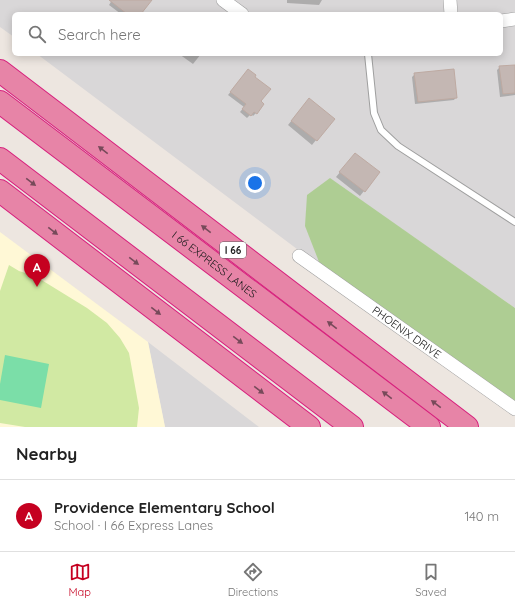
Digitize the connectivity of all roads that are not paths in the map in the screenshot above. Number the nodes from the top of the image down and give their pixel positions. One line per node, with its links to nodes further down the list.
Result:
1 (223, 0): 3 (street)
2 (450, 0): 4 (street)
3 (239, 12)
4 (451, 12)
5 (515, 19): 6 (street)
6 (503, 21)
7 (368, 56): 12 (lane)
8 (0, 71): 18 (highway, I 66, one-way to 8)
9 (0, 102): 17 (highway, I 66 EXPRESS LANES, one-way to 9)
10 (0, 159): 16 (highway, one-way to 16)
11 (0, 191): 15 (highway, one-way to 15)
12 (515, 222)
13 (299, 256): 14 (street, PHOENIX DRIVE)
14 (515, 409)
15 (309, 427)
16 (352, 427)
17 (429, 427)
18 (467, 427)

